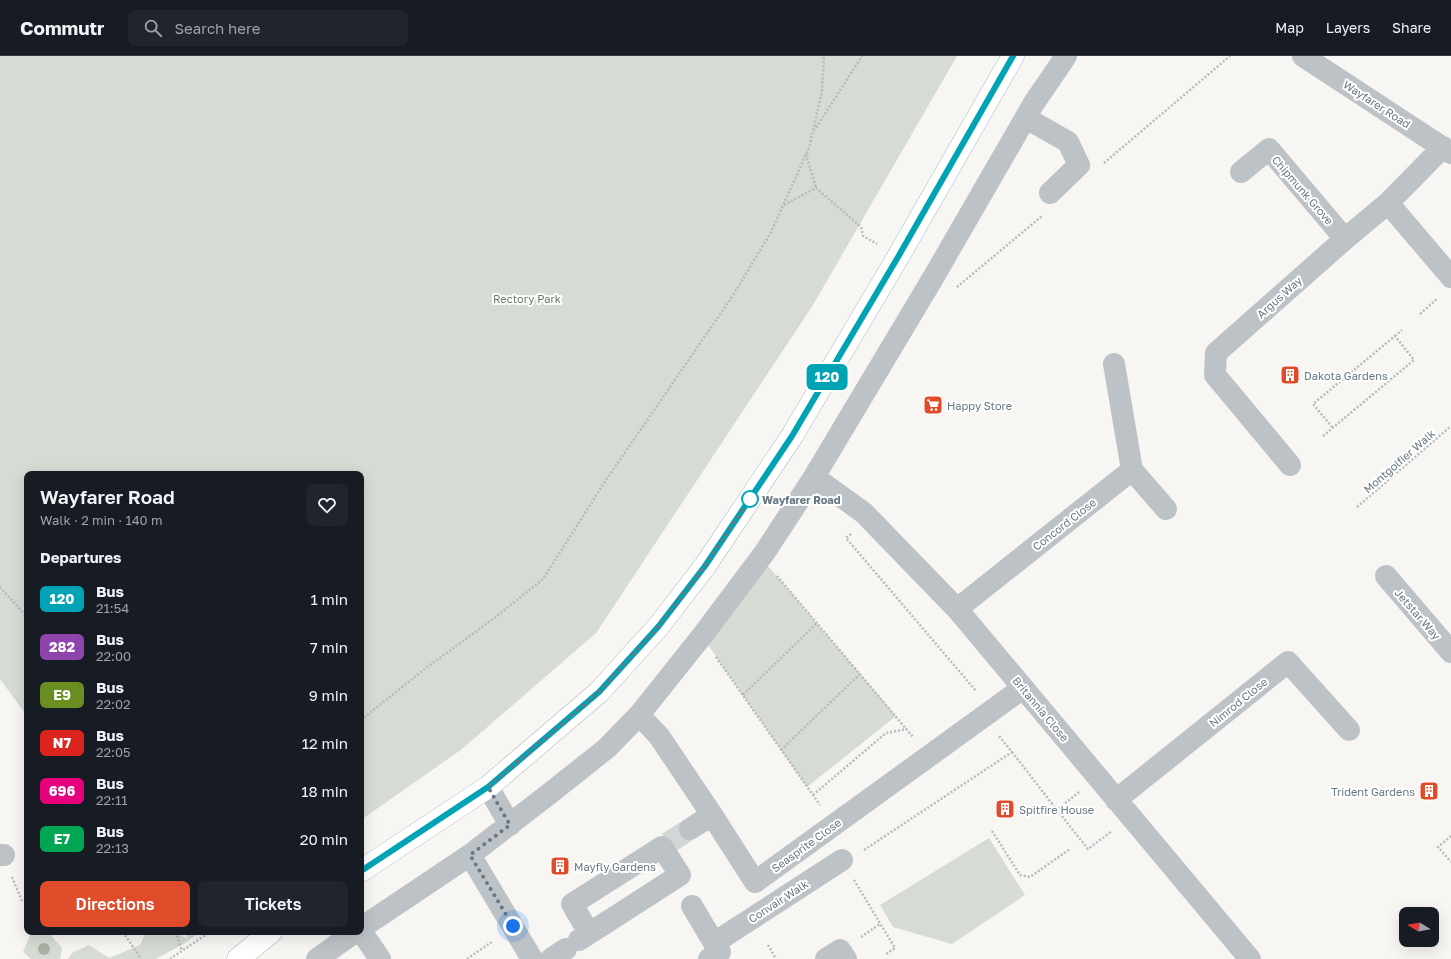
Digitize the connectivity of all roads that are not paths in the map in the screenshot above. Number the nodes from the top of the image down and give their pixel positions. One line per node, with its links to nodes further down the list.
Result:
1 (1013, 56): 22 (main road)
2 (1066, 56): 4 (street)
3 (1303, 56): 5 (street, Wayfarer Road)
4 (1026, 118): 7 (street); 14 (street)
5 (1447, 150): 8 (street, Argus Way)
6 (1241, 172): 9 (street, Chipmunk Grove)
7 (1050, 192)
8 (1388, 203): 9 (street, Argus Way); 10 (street)
9 (1345, 238): 12 (street, Argus Way)
10 (1451, 277)
11 (1114, 364): 13 (street)
12 (1290, 465)
13 (1132, 470): 15 (street); 17 (street, Concord Close)
14 (814, 477): 17 (street, Britannia Close); 20 (street)
15 (1166, 509)
16 (1386, 576): 18 (street, Jetstar Way)
17 (957, 609): 19 (street, Britannia Close)
18 (1451, 652)
19 (1023, 688): 23 (street, Britannia Close); 24 (street, Seasprite Close)
20 (639, 716): 24 (street, Seasprite Close); 25 (street)
21 (1349, 730): 23 (street, Nimrod Close)
22 (488, 787): 25 (street); 29 (main road)
23 (1116, 800): 43 (street, Britannia Close)
24 (712, 815): 26 (street)
25 (510, 825): 27 (street)
26 (690, 829)
27 (470, 855): 31 (street); 40 (street)
28 (842, 862): 36 (street, Convair Walk)
29 (364, 869)
30 (692, 906): 36 (street, Convair Walk)
31 (364, 927)
32 (364, 934): 39 (street)
33 (267, 935): 37 (main road)
34 (351, 935): 38 (street)
35 (571, 945): 35 (street)
36 (712, 951)
37 (238, 959)
38 (318, 959)
39 (380, 959)
40 (532, 959)
41 (826, 959): 42 (street)
42 (846, 959)
43 (1250, 959)

